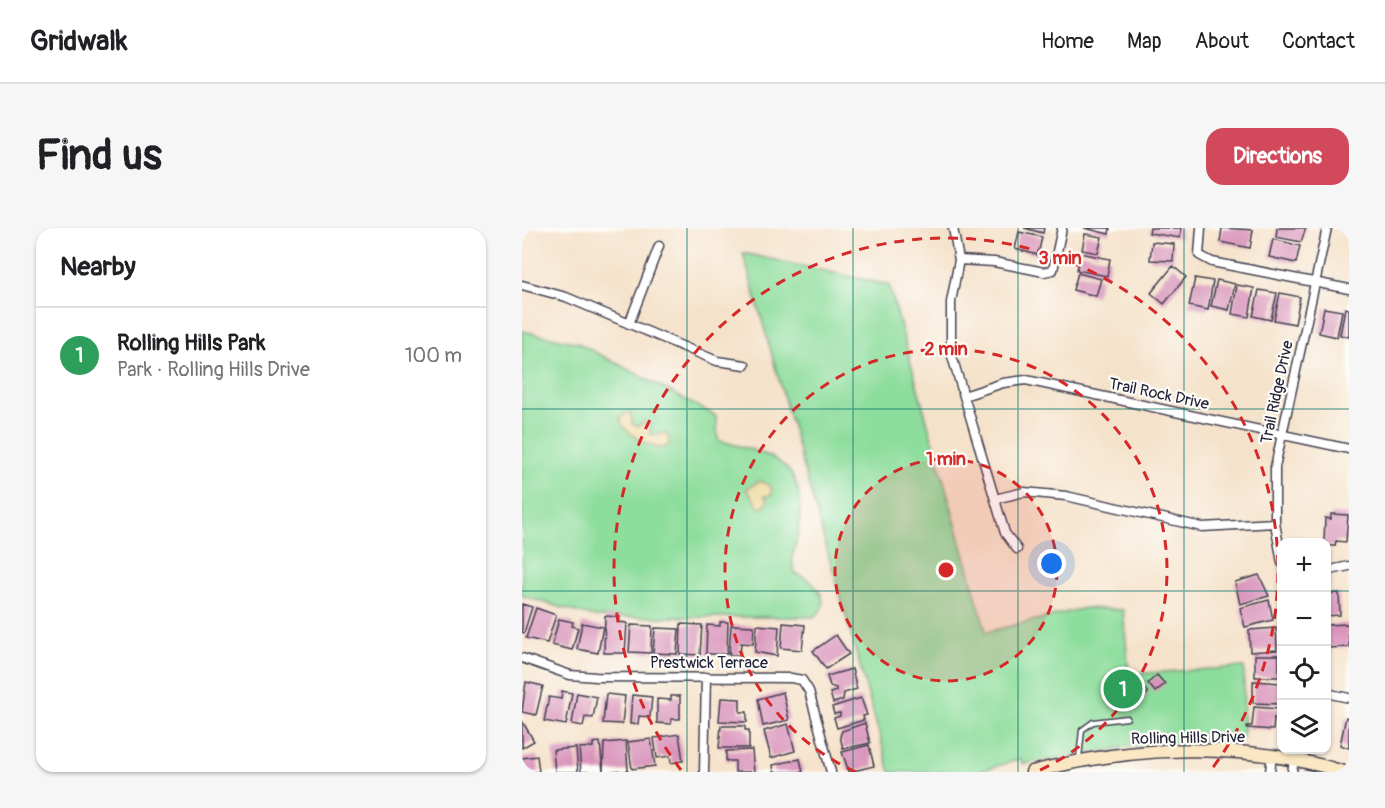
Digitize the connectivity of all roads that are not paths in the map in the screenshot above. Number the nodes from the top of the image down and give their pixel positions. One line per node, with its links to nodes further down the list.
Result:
1 (953, 228): 6 (street)
2 (1062, 228): 6 (street)
3 (1201, 228): 7 (street)
4 (1327, 228): 7 (street, Trail Ridge Drive)
5 (659, 246): 10 (street)
6 (959, 260): 12 (street)
7 (1315, 282): 9 (street); 13 (street, Trail Ridge Drive)
8 (522, 285): 10 (street)
9 (1349, 289)
10 (629, 324): 11 (street)
11 (745, 365)
12 (964, 396): 13 (street, Trail Rock Drive); 15 (street)
13 (1282, 434): 14 (street, Trail Rock Drive); 16 (street, Trail Ridge Drive)
14 (1349, 449)
15 (995, 499): 16 (street); 18 (street)
16 (1275, 523): 17 (street, Trail Ridge Drive)
17 (1277, 538)
18 (1017, 549)
19 (1349, 566): 20 (street)
20 (1331, 571)
21 (522, 658): 22 (street, Prestwick Terrace)
22 (706, 677): 29 (street); 30 (street, Prestwick Terrace)
23 (1331, 694): 24 (street)
24 (1349, 698)
25 (1127, 718): 28 (lane)
26 (1272, 755): 27 (street, Rolling Hills Drive); 28 (street, Rolling Hills Drive); 32 (street)
27 (1294, 760): 33 (street, Rolling Hills Drive)
28 (1078, 762): 31 (street, Rolling Hills Drive)
29 (704, 772)
30 (831, 772)
31 (1032, 772)
32 (1270, 772)
33 (1344, 772)

